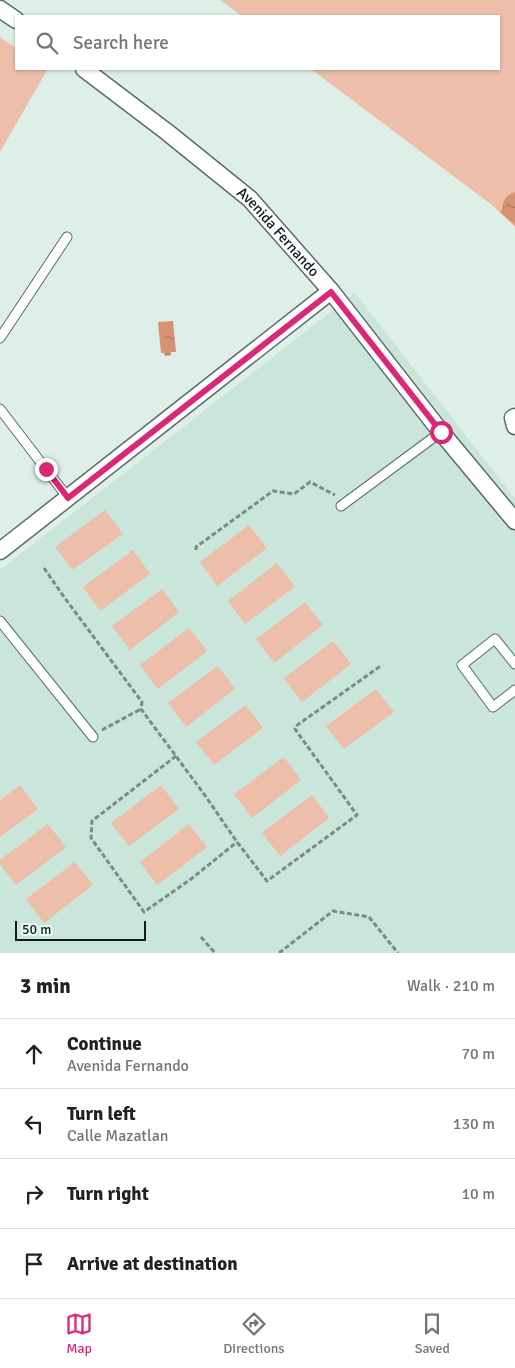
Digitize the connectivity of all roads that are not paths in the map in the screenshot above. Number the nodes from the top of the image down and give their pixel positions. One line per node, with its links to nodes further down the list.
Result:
1 (0, 9): 2 (street)
2 (15, 19)
3 (85, 70): 5 (street, Avenida Fernando)
4 (66, 237): 6 (lane)
5 (331, 292): 8 (street, Avenida Fernando); 9 (street)
6 (0, 338)
7 (0, 409): 9 (lane)
8 (441, 432): 10 (lane); 11 (street, Avenida Fernando)
9 (68, 498): 12 (street)
10 (344, 503)
11 (515, 521)
12 (0, 551)
13 (0, 621): 16 (lane)
14 (515, 664): 15 (lane)
15 (515, 690)
16 (92, 736)

